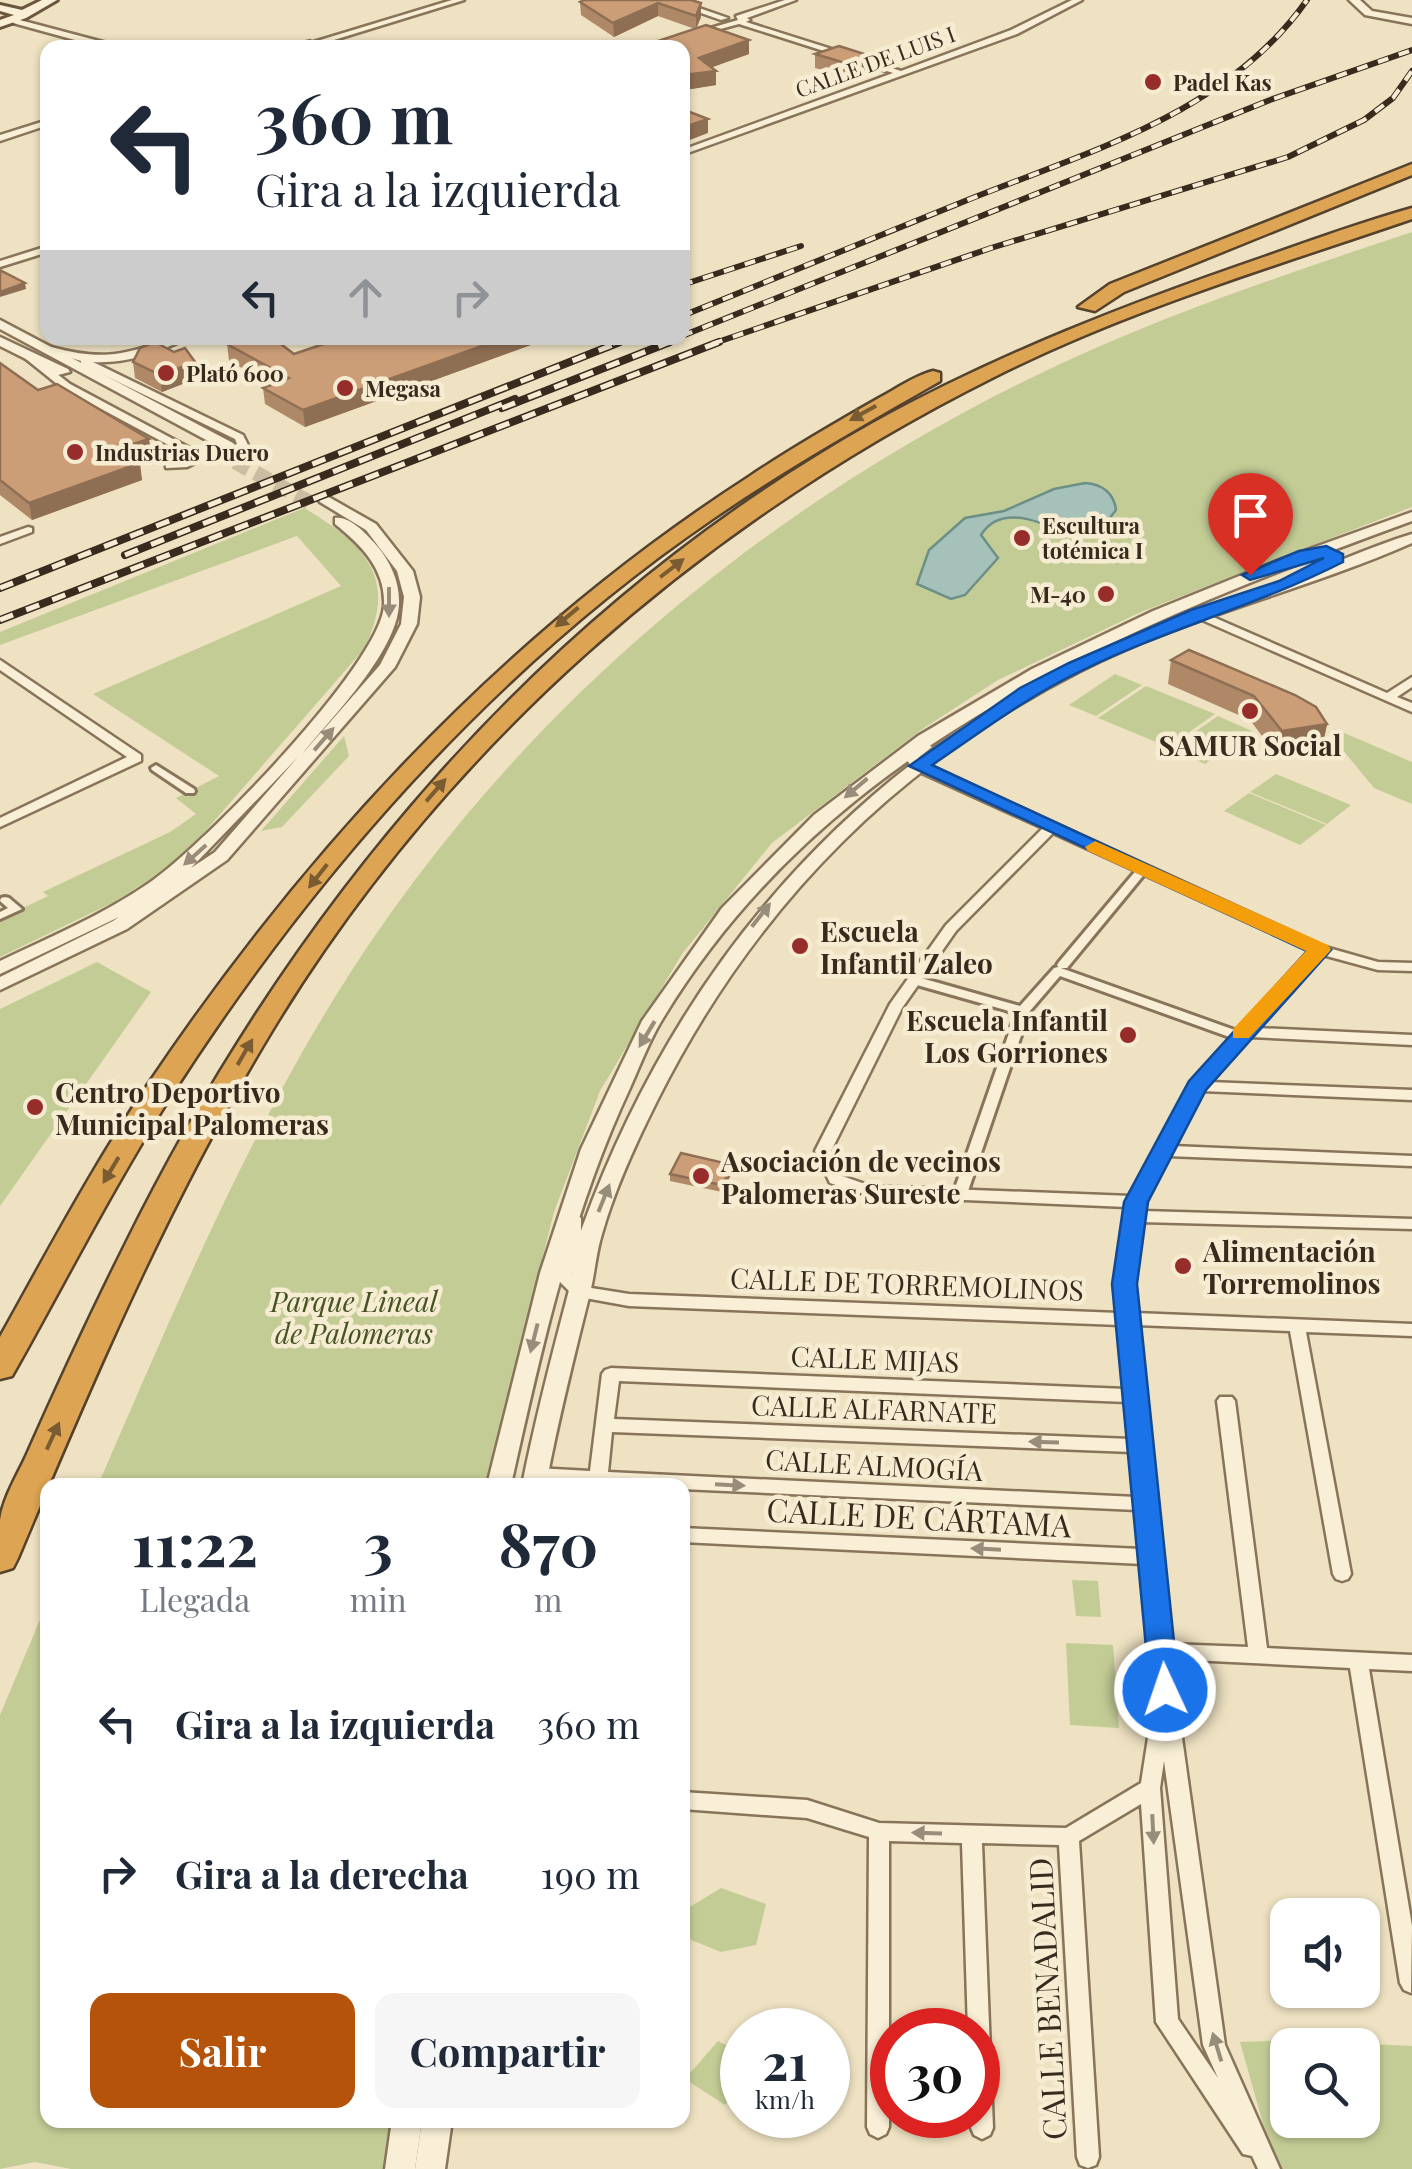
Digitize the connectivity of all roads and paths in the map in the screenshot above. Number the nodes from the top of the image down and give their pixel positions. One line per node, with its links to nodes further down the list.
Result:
1 (37, 0): 8 (main road)
2 (51, 0): 9 (main road)
3 (460, 0): 16 (street)
4 (668, 0): 11 (street)
5 (792, 0): 12 (street)
6 (1078, 0): 17 (street, CALLE DE LUIS I)
7 (1354, 0): 10 (street)
8 (1, 8): 9 (main road)
9 (19, 17): 13 (main road); 15 (street)
10 (1408, 20)
11 (724, 21): 12 (street); 14 (street)
12 (743, 21): 17 (street)
13 (0, 24)
14 (684, 37)
15 (90, 40)
16 (325, 40)
17 (900, 73): 20 (street, CALLE DE LUIS I)
18 (40, 125): 19 (street)
19 (0, 138)
20 (690, 150)
21 (1412, 169): 26 (highway)
22 (1412, 195): 26 (highway)
23 (1412, 213): 92 (highway, one-way to 23)
24 (40, 251): 25 (street)
25 (0, 264)
26 (1088, 308): 80 (highway, one-way to 80)
27 (0, 324): 30 (street)
28 (0, 341): 33 (street)
29 (40, 345): 32 (street)
30 (40, 345)
31 (162, 345): 34 (street)
32 (46, 348): 33 (street); 35 (street)
33 (26, 355): 37 (street)
34 (126, 358): 35 (street); 36 (street)
35 (85, 362): 36 (street)
36 (112, 375): 37 (street)
37 (198, 456): 38 (street)
38 (170, 466)
39 (1412, 516): 42 (street); 43 (street)
40 (28, 530): 41 (street)
41 (0, 541)
42 (1405, 541): 44 (street)
43 (1305, 554): 44 (street); 48 (street)
44 (1285, 585): 45 (street)
45 (1197, 614): 49 (street); 51 (street)
46 (0, 664): 54 (street)
47 (1412, 681): 49 (street)
48 (1009, 684): 51 (street); 73 (street, one-way to 73)
49 (1388, 698): 50 (street)
50 (1412, 708)
51 (918, 766): 55 (street); 76 (street, one-way to 51)
52 (156, 768): 53 (street)
53 (190, 791)
54 (0, 824)
55 (1051, 827): 56 (street); 63 (street)
56 (1143, 869): 59 (street); 60 (street)
57 (6, 900): 58 (street)
58 (0, 916)
59 (1320, 950): 61 (street); 66 (street)
60 (1063, 964)
61 (1412, 967)
62 (0, 968): 64 (street, one-way to 62)
63 (914, 980): 65 (street); 72 (street)
64 (0, 984)
65 (1023, 1011): 66 (street); 72 (street)
66 (1241, 1034): 67 (street); 68 (street)
67 (1412, 1040)
68 (1197, 1086): 69 (street); 70 (street)
69 (1412, 1095)
70 (1162, 1151): 71 (street); 74 (street)
71 (1412, 1161)
72 (960, 1194): 74 (street)
73 (573, 1208): 76 (street); 85 (street, one-way to 85)
74 (1135, 1209): 75 (street); 77 (street)
75 (1412, 1224)
76 (580, 1292): 77 (street, CALLE DE TORREMOLINOS); 86 (street)
77 (1128, 1320): 78 (street, CALLE DE TORREMOLINOS); 81 (street)
78 (1297, 1326): 79 (street, CALLE DE TORREMOLINOS); 93 (street)
79 (1412, 1330)
80 (0, 1366)
81 (1136, 1396): 83 (street, CALLE MIJAS); 84 (street)
82 (1226, 1401): 95 (street)
83 (604, 1425): 84 (street, CALLE ALFARNATE, one-way to 83); 87 (street)
84 (1141, 1446): 89 (street)
85 (501, 1478)
86 (535, 1478)
87 (598, 1478)
88 (690, 1486): 89 (street, CALLE ALMOGÍA, one-way to 89)
89 (1148, 1504): 91 (street)
90 (690, 1535): 91 (street, CALLE DE CÁRTAMA, one-way to 90)
91 (1153, 1557): 94 (street)
92 (0, 1558)
93 (1342, 1574)
94 (1163, 1651): 95 (street); 98 (street)
95 (1260, 1656): 96 (street)
96 (1358, 1660): 97 (street); 104 (street)
97 (1412, 1662)
98 (1164, 1698): 99 (street); 112 (street, one-way to 98)
99 (1150, 1788): 103 (street); 112 (street, one-way to 112)
100 (690, 1801): 101 (street)
101 (880, 1832): 102 (street, one-way to 101); 105 (street)
102 (972, 1834): 103 (street); 106 (street)
103 (1069, 1837): 109 (street, CALLE BENADALID)
104 (1410, 1983)
105 (879, 2008)
106 (978, 2008)
107 (406, 2128): 110 (street)
108 (436, 2128): 111 (street)
109 (1088, 2157)
110 (400, 2169)
111 (430, 2169)
112 (1268, 2169)

